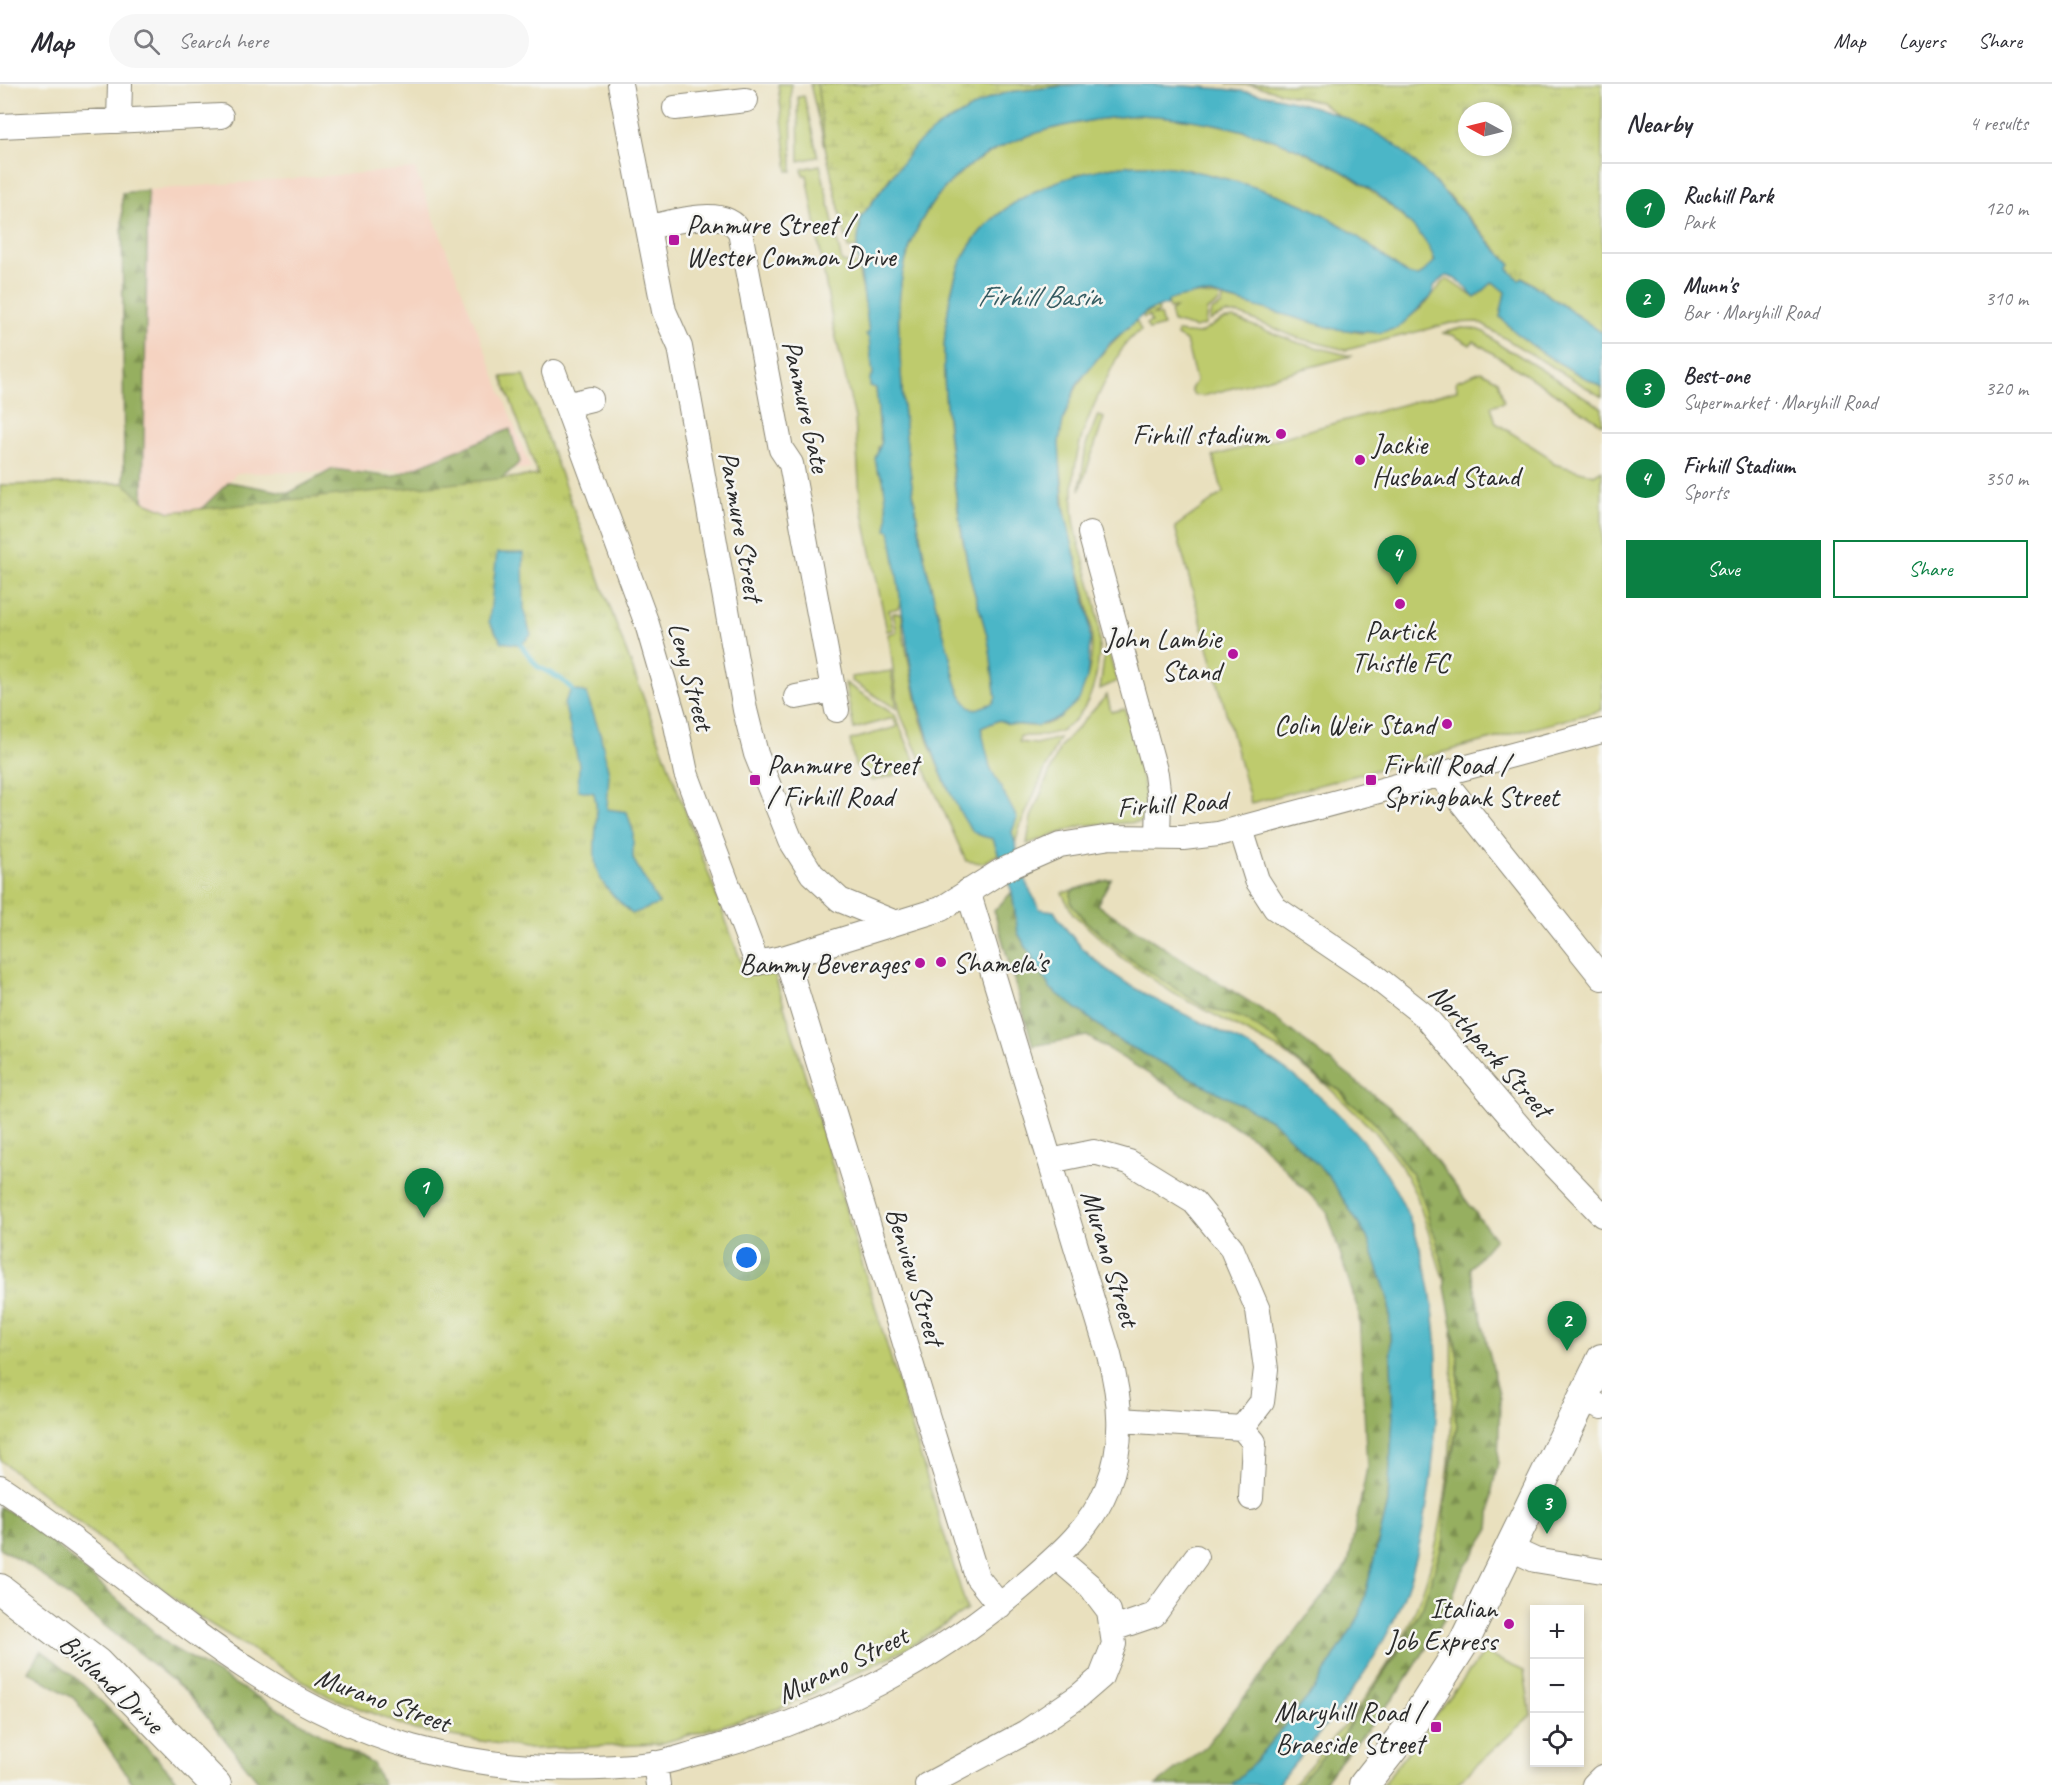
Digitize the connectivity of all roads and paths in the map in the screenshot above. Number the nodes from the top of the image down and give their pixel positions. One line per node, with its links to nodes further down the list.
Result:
1 (120, 84): 7 (street)
2 (620, 84): 9 (street, Panmure Street)
3 (710, 94): 4 (street); 5 (street)
4 (746, 100)
5 (675, 108)
6 (221, 116): 7 (street)
7 (119, 121): 8 (street)
8 (0, 126)
9 (648, 227): 14 (street, Panmure Gate); 20 (street, Panmure Street)
10 (554, 372): 12 (street, Leny Street)
11 (591, 399): 12 (street)
12 (566, 405): 22 (street, Leny Street)
13 (1090, 533): 18 (street)
14 (796, 697)
15 (1602, 730): 16 (street, Firhill Road)
16 (1439, 774): 17 (street, Firhill Road); 23 (street)
17 (1241, 829): 18 (street, Firhill Road); 25 (street, Northpark Street)
18 (1158, 837): 19 (street, Firhill Road)
19 (968, 891): 20 (street, Firhill Road); 24 (street, Murano Street)
20 (896, 923): 21 (street, Firhill Road)
21 (786, 957): 22 (street, Firhill Road); 37 (street, Benview Street)
22 (757, 963)
23 (1602, 978)
24 (1050, 1161): 28 (street, Murano Street); 29 (street)
25 (1602, 1215)
26 (1602, 1359): 27 (main road)
27 (1592, 1403): 32 (main road)
28 (1120, 1420): 29 (street); 33 (street, Murano Street)
29 (1242, 1428): 31 (street)
30 (0, 1487): 39 (street, Murano Street)
31 (1251, 1498)
32 (1511, 1549): 35 (street); 43 (main road)
33 (1056, 1557): 37 (street, Murano Street); 38 (street)
34 (1196, 1557): 38 (street)
35 (1602, 1571)
36 (0, 1589): 41 (main road, Bilsland Drive)
37 (1000, 1606): 39 (street, Murano Street)
38 (1113, 1629): 42 (street)
39 (656, 1774)
40 (1602, 1776): 44 (street)
41 (216, 1785)
42 (927, 1785)
43 (1364, 1785)
44 (1594, 1785)

